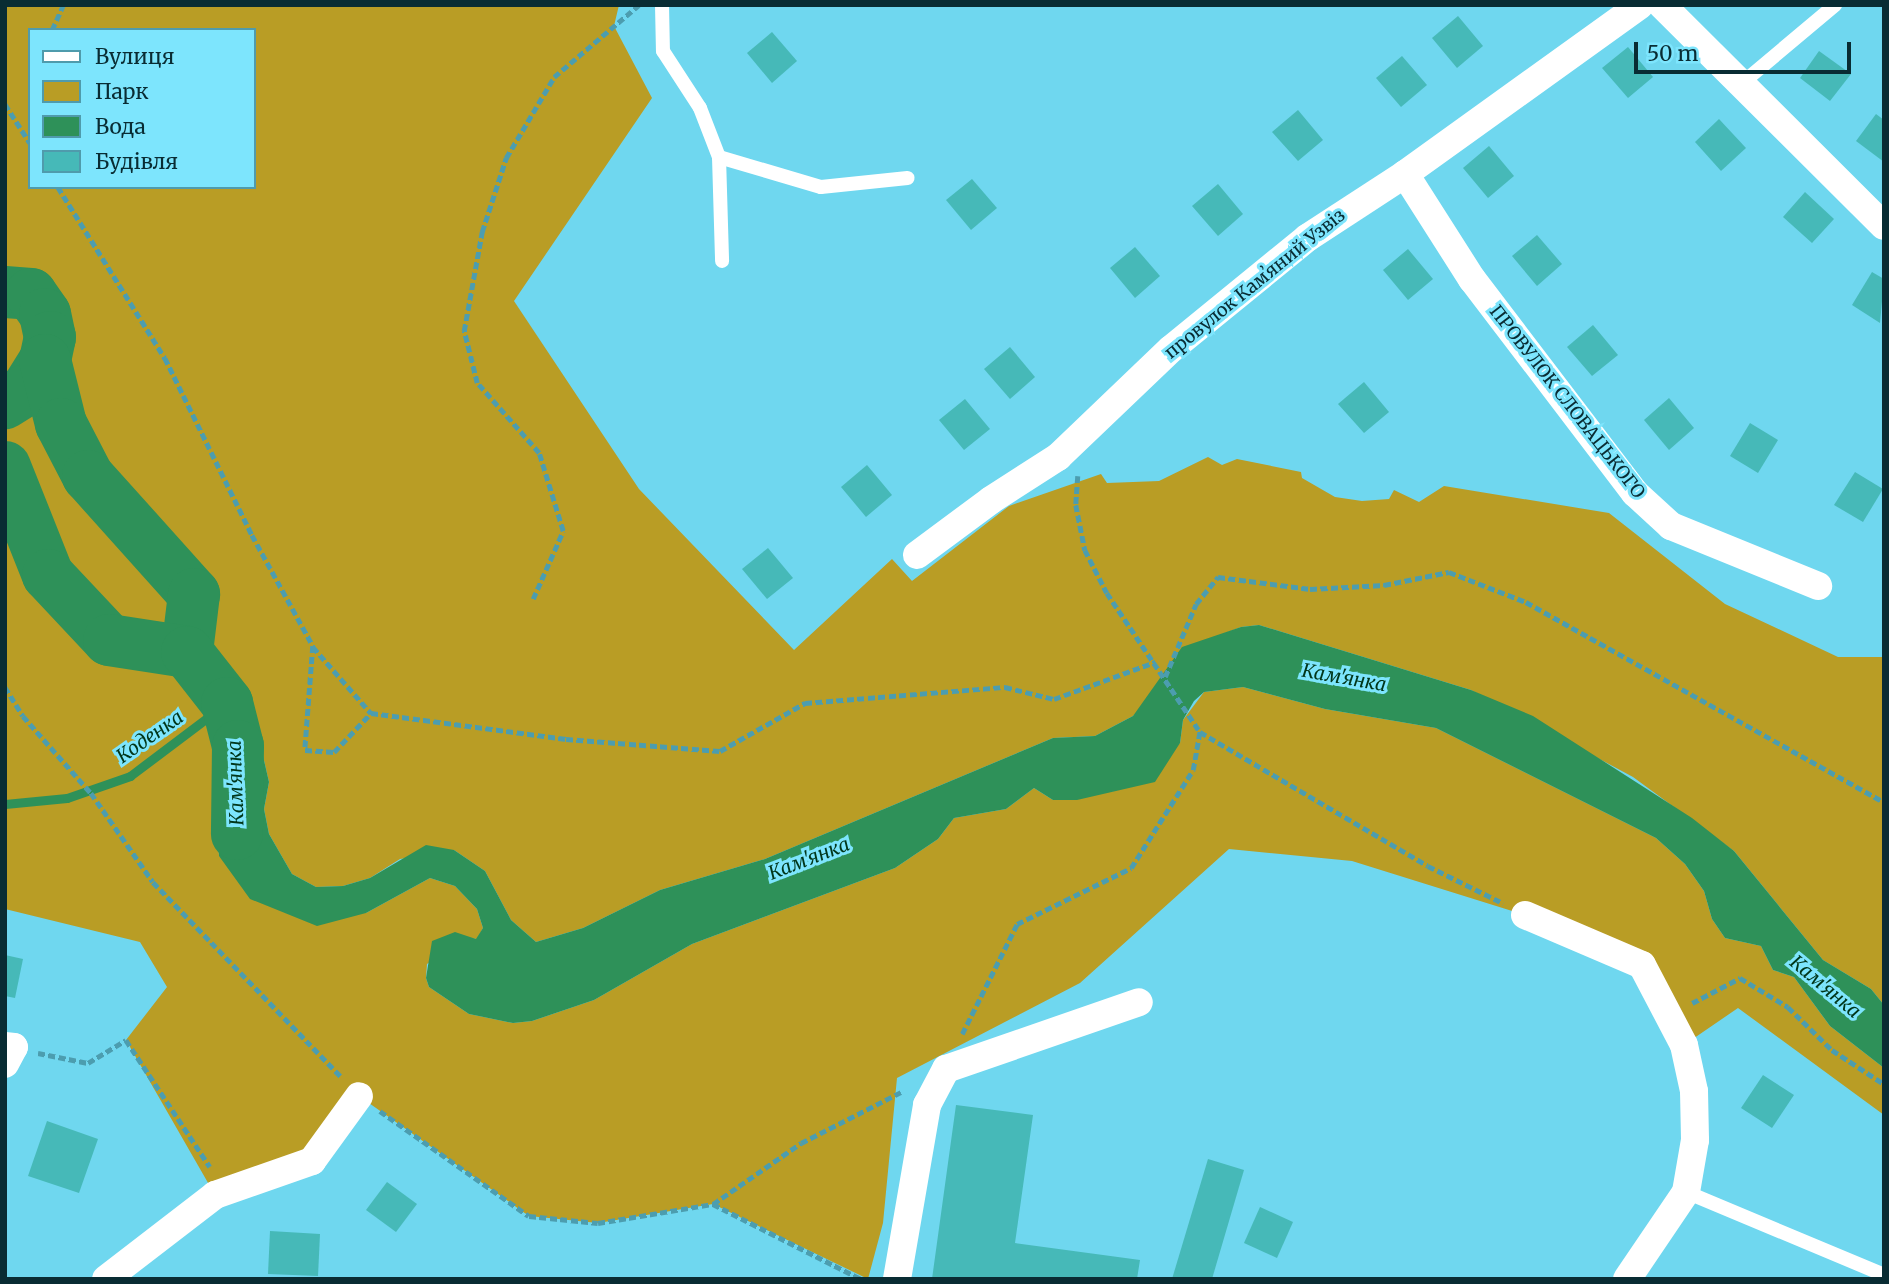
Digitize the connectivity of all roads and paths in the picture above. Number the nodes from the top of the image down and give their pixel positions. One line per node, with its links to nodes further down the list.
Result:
1 (63, 5): 7 (path)
2 (639, 5): 20 (path)
3 (662, 5): 11 (lane)
4 (1640, 5): 12 (street, провулок Камʼяний Узвіз)
5 (1662, 5): 8 (street)
6 (1835, 5): 8 (lane)
7 (53, 28)
8 (1741, 84): 15 (street)
9 (5, 104): 10 (path)
10 (28, 140)
11 (719, 157): 13 (lane); 16 (lane)
12 (1405, 174): 17 (street, провулок Камʼяний Узвіз); 19 (street, ПРОВУЛОК СЛОВАЦЬКОГО)
13 (908, 178)
14 (59, 189): 21 (path)
15 (1884, 226)
16 (722, 261)
17 (1082, 435): 18 (street, провулок Камʼяний Узвіз); 22 (path)
18 (917, 555)
19 (1818, 586)
20 (533, 599)
21 (313, 646): 25 (path); 25 (path)
22 (1155, 662): 23 (path); 25 (path)
23 (1165, 677): 26 (path); 27 (path)
24 (5, 687): 34 (path)
25 (371, 713)
26 (1200, 732): 28 (path); 32 (path)
27 (1884, 802)
28 (1525, 915): 30 (street)
29 (1139, 1002): 32 (street)
30 (1668, 1015): 33 (path); 36 (street)
31 (8, 1052): 35 (path)
32 (946, 1069): 37 (path); 41 (street)
33 (1884, 1084)
34 (359, 1096): 35 (street); 37 (path)
35 (226, 1191): 39 (street)
36 (1686, 1192): 38 (lane); 42 (street)
37 (713, 1204): 40 (path)
38 (1884, 1275)
39 (106, 1279)
40 (861, 1279)
41 (897, 1279)
42 (1627, 1279)

